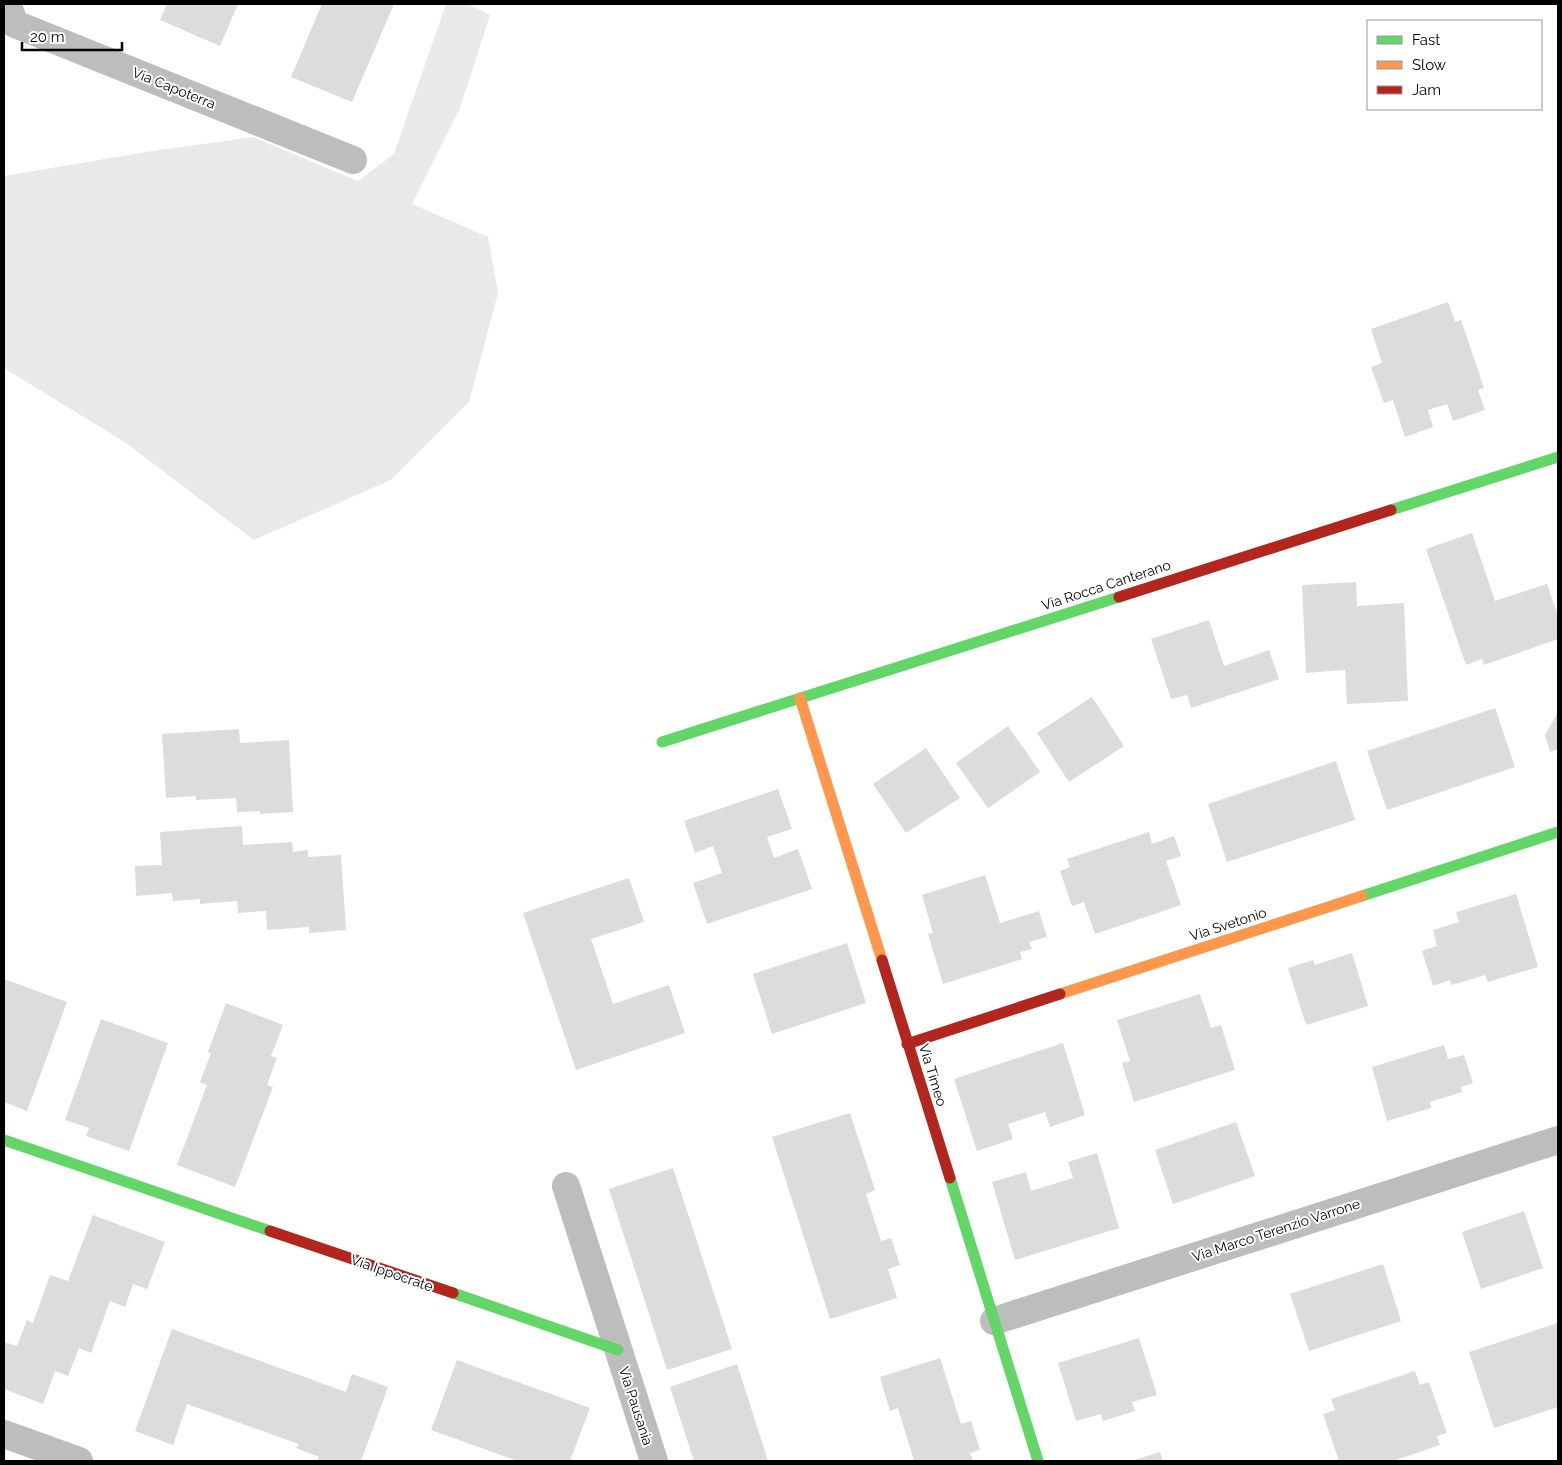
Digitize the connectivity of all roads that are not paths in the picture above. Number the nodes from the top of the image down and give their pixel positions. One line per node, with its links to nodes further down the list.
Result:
1 (7, 4): 2 (street, Via Capoterra)
2 (353, 160)
3 (1558, 457): 4 (street, Via Rocca Canterano)
4 (800, 698): 5 (street, Via Rocca Canterano); 7 (street, Via Timeo)
5 (662, 742)
6 (1558, 832): 7 (street, Via Svetonio)
7 (907, 1044): 11 (street, Via Timeo)
8 (4, 1140): 12 (street, Via Ippocrate)
9 (1558, 1140): 11 (street, Via Marco Terenzio Varrone)
10 (566, 1186): 12 (street)
11 (994, 1321): 16 (street, Via Timeo)
12 (618, 1350): 15 (street, Via Pausania)
13 (4, 1434): 14 (street)
14 (79, 1461)
15 (654, 1461)
16 (1038, 1461)

